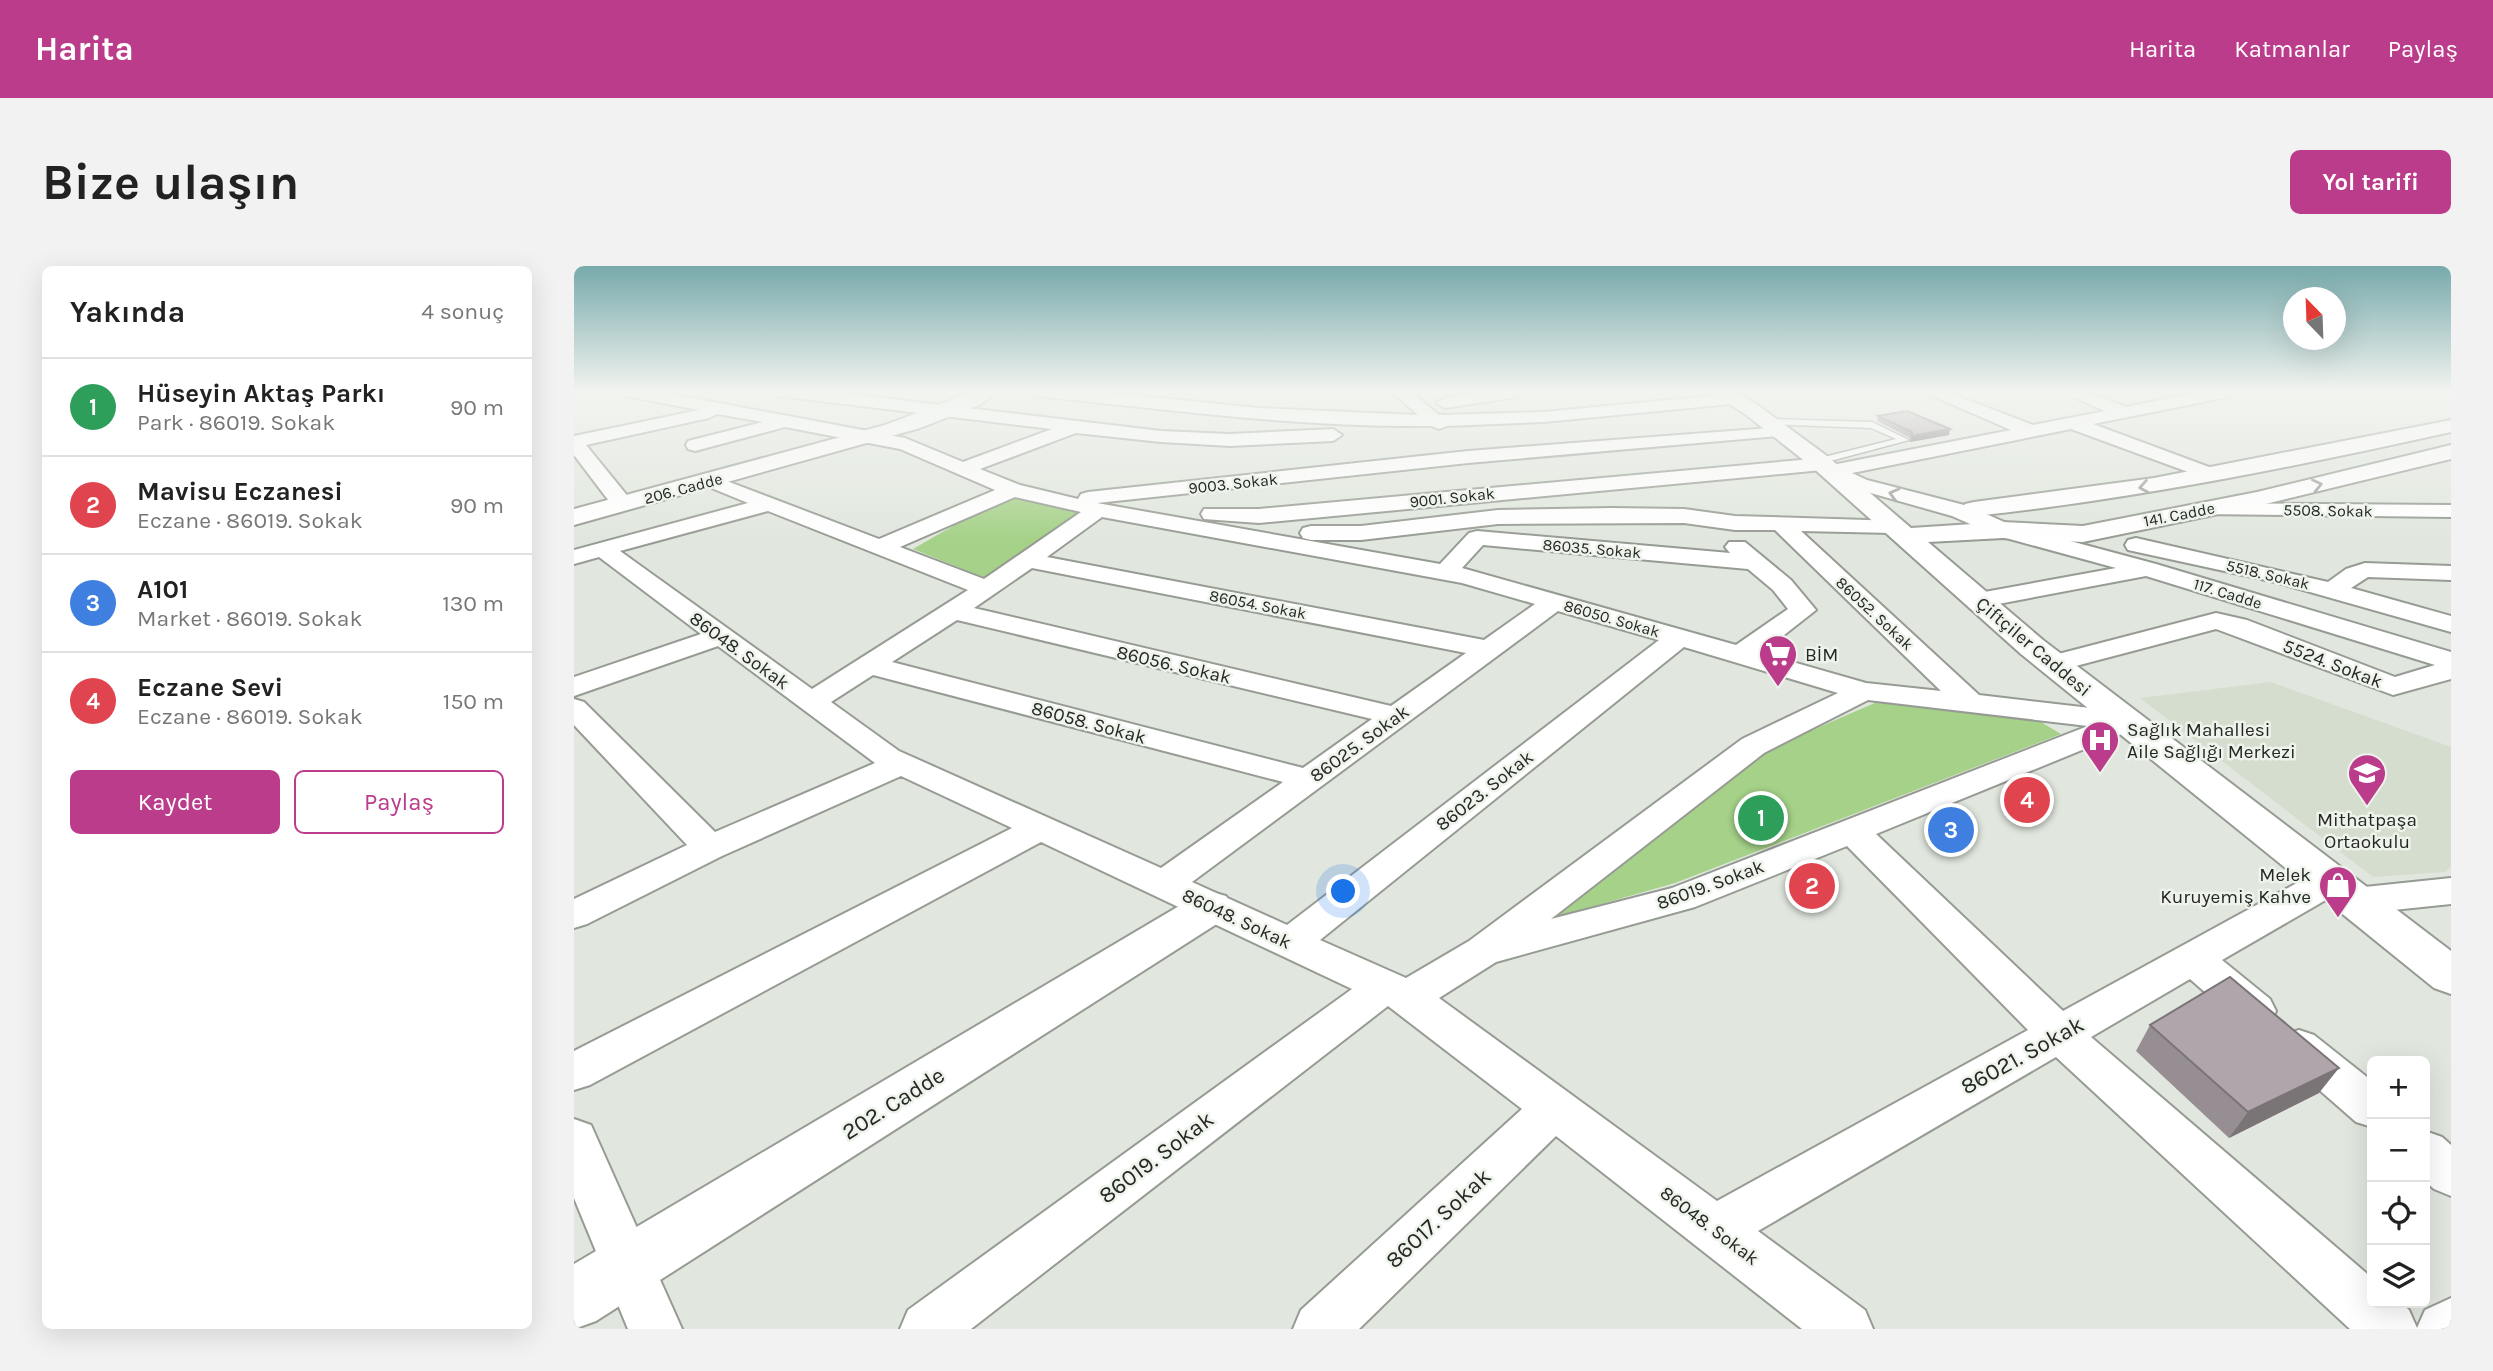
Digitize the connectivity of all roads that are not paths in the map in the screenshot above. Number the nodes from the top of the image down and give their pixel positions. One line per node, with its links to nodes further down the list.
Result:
1 (688, 441): 14 (street)
2 (712, 441): 14 (street)
3 (853, 441): 20 (street, 206. Cadde)
4 (890, 441): 19 (street)
5 (1039, 441): 19 (street)
6 (1453, 441): 16 (street)
7 (1629, 441): 16 (street, 9003. Sokak)
8 (1792, 441): 18 (street, Çiftçiler Caddesi)
9 (1903, 441): 18 (lane)
10 (1989, 441): 17 (street, 9001. Sokak)
11 (2120, 441): 21 (street)
12 (2378, 441): 21 (street, 141. Cadde)
13 (574, 442): 25 (street)
14 (695, 445): 20 (street)
15 (2451, 452): 27 (street, 141. Cadde, one-way to 15)
16 (1468, 457): 26 (street, 9003. Sokak)
17 (1876, 463): 18 (street, 9001. Sokak); 31 (street, 117. Cadde)
18 (1824, 466): 26 (street, 9001. Sokak); 28 (street, one-way to 18); 34 (street, Çiftçiler Caddesi)
19 (964, 468): 23 (street)
20 (741, 473): 22 (street, 206. Cadde)
21 (2210, 474): 31 (street, 141. Cadde, one-way to 31)
22 (711, 481): 24 (street); 25 (street, 206. Cadde)
23 (1013, 490): 26 (street); 37 (street)
24 (768, 503): 37 (street); 38 (street)
25 (623, 504): 30 (street, 206. Cadde)
26 (1081, 505): 35 (street, 86050. Sokak); 39 (street)
27 (2206, 509): 29 (street, 5508. Sokak); 36 (street, 141. Cadde)
28 (1960, 510): 31 (street, 141. Cadde)
29 (2451, 511)
30 (574, 517)
31 (1999, 519): 34 (street, 141. Cadde); 36 (street, 141. Cadde); 41 (street, 117. Cadde)
32 (1713, 520): 33 (street); 35 (street); 40 (street)
33 (1781, 524): 34 (street); 61 (street, 86052. Sokak)
34 (1897, 531): 46 (street, Çiftçiler Caddesi)
35 (1218, 533): 42 (street, 86050. Sokak)
36 (2083, 534): 45 (street, 5518. Sokak)
37 (880, 547): 44 (street)
38 (588, 553): 50 (street, 86048. Sokak)
39 (1027, 560): 44 (street); 52 (street, 86054. Sokak)
40 (1754, 562): 42 (street, 86035. Sokak); 53 (street)
41 (2148, 569): 46 (street); 54 (street, 117. Cadde)
42 (1446, 572): 47 (street, 86050. Sokak)
43 (2451, 573): 45 (street)
44 (987, 589): 48 (street)
45 (2333, 590): 49 (street, 5518. Sokak)
46 (1977, 600): 56 (street, Çiftçiler Caddesi)
47 (1554, 602): 51 (street, 86050. Sokak); 52 (street, 86025. Sokak)
48 (952, 611): 55 (street); 63 (street, 86056. Sokak)
49 (2451, 624)
50 (721, 636): 58 (street); 60 (street, 86048. Sokak)
51 (1679, 638): 53 (street, 86050. Sokak); 75 (street, 86023. Sokak)
52 (1489, 649): 63 (street, 86025. Sokak)
53 (1740, 655): 59 (street, 86050. Sokak)
54 (2451, 661)
55 (869, 664): 60 (street); 66 (street, 86058. Sokak)
56 (2053, 664): 57 (street, 5524. Sokak); 64 (street, Çiftçiler Caddesi)
57 (2451, 669)
58 (574, 687)
59 (1864, 691): 61 (street, 86050. Sokak); 76 (street, 86019. Sokak)
60 (811, 702): 65 (street, 86048. Sokak)
61 (1970, 703): 64 (street, 86050. Sokak)
62 (574, 709): 69 (street)
63 (1396, 716): 66 (street, 86025. Sokak)
64 (2125, 721): 68 (street, 86019. Sokak); 71 (street, Çiftçiler Caddesi)
65 (901, 764): 67 (street, 86048. Sokak); 69 (street)
66 (1309, 779): 70 (street, 86025. Sokak)
67 (1040, 828): 70 (street, 86048. Sokak); 81 (street)
68 (1850, 829): 76 (street, 86019. Sokak); 80 (street)
69 (710, 848): 74 (street)
70 (1163, 885): 73 (street, 86048. Sokak)
71 (2342, 891): 72 (street); 77 (street, 86021. Sokak); 78 (street, Çiftçiler Caddesi)
72 (2451, 891)
73 (1211, 907): 75 (street, 86048. Sokak); 88 (street, 202. Cadde)
74 (574, 915)
75 (1290, 943): 79 (street, 86048. Sokak)
76 (1483, 951): 79 (street, 86019. Sokak)
77 (2192, 958): 80 (street, 86021. Sokak); 82 (street)
78 (2451, 976)
79 (1397, 991): 83 (street, 86048. Sokak); 93 (street, 86019. Sokak)
80 (2059, 1034): 87 (street, 86021. Sokak); 95 (street)
81 (574, 1072)
82 (2367, 1104)
83 (1555, 1108): 87 (street, 86048. Sokak); 94 (street, 86017. Sokak)
84 (574, 1140): 88 (street)
85 (2430, 1156): 86 (street)
86 (2451, 1174)
87 (1714, 1228): 90 (street, 86048. Sokak)
88 (628, 1266): 89 (street, 202. Cadde); 92 (street)
89 (574, 1299)
90 (1829, 1324)
91 (2451, 1325): 96 (street)
92 (655, 1329)
93 (927, 1329)
94 (1321, 1329)
95 (2390, 1329)
96 (2444, 1329)

